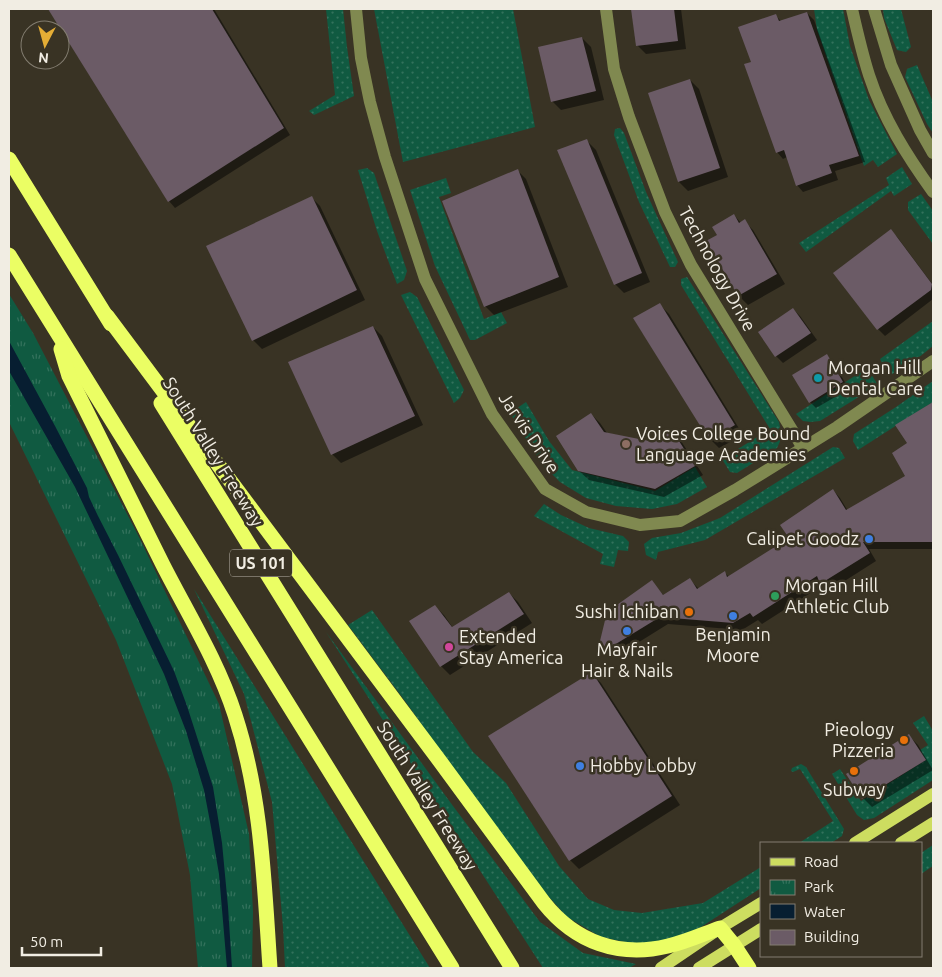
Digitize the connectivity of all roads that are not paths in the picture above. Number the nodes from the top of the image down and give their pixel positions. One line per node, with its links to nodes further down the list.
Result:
1 (356, 9): 12 (street, Jarvis Drive)
2 (606, 9): 12 (street, Technology Drive)
3 (852, 9): 7 (street)
4 (874, 9): 5 (street)
5 (933, 153)
6 (9, 159): 9 (highway, South Valley Freeway / US 101)
7 (933, 192)
8 (9, 255): 10 (highway, US 101)
9 (107, 316): 18 (highway); 20 (highway, South Valley Freeway / US 101)
10 (54, 328): 22 (highway); 23 (highway, US 101)
11 (933, 362): 12 (street, Jarvis Drive)
12 (803, 448)
13 (933, 794): 15 (main road)
14 (933, 823): 16 (main road)
15 (857, 842)
16 (902, 842)
17 (760, 904): 18 (main road)
18 (720, 928): 21 (highway); 26 (main road)
19 (760, 930): 21 (main road)
20 (495, 941): 24 (highway, South Valley Freeway / US 101); 25 (highway)
21 (734, 945): 27 (main road); 28 (highway)
22 (270, 968)
23 (452, 968)
24 (512, 968)
25 (516, 968)
26 (661, 968)
27 (699, 968)
28 (748, 968)

